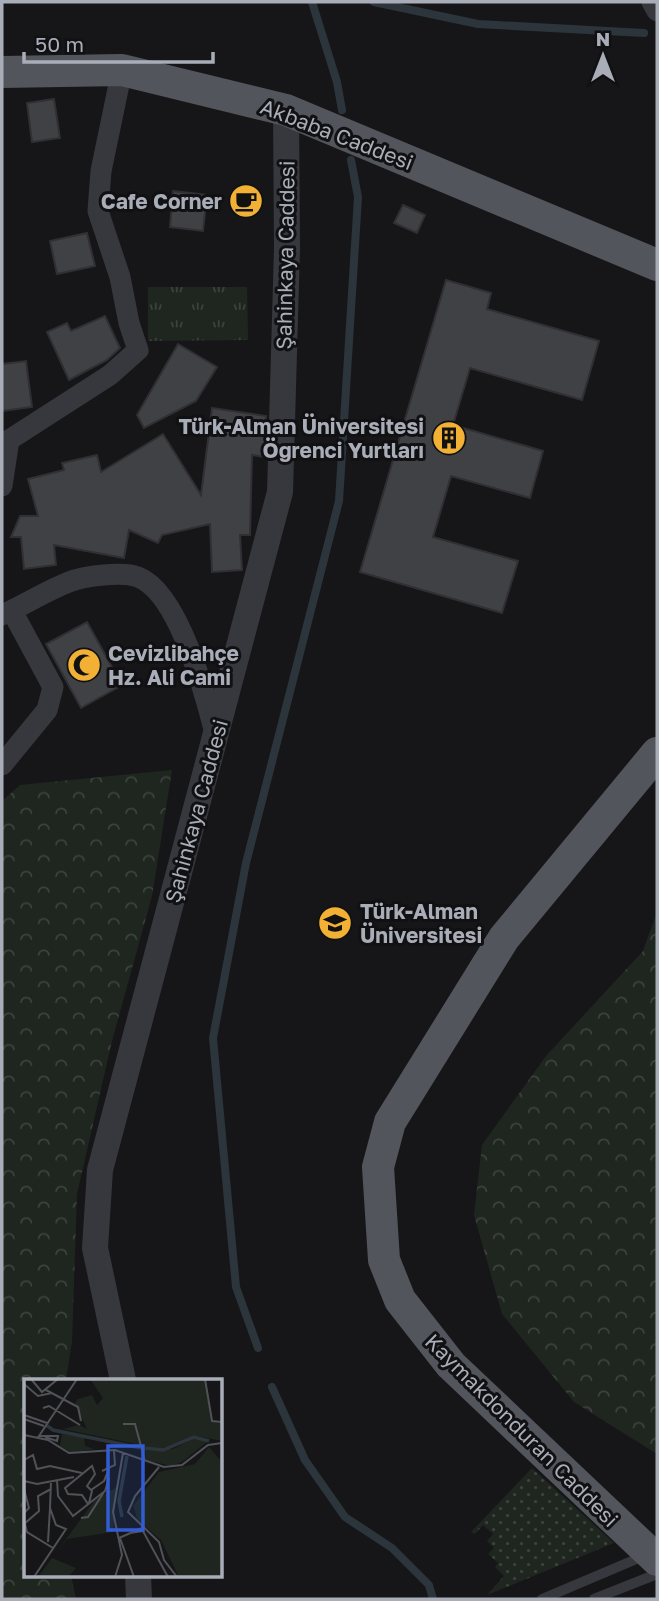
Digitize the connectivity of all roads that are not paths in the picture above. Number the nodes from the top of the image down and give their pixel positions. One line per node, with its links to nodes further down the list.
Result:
1 (652, 2): 2 (street)
2 (657, 11)
3 (121, 70): 4 (main road, Akbaba Caddesi); 5 (main road, Akbaba Caddesi); 7 (street)
4 (2, 72)
5 (286, 110): 6 (main road, Akbaba Caddesi); 10 (street, Şahinkaya Caddesi)
6 (657, 265)
7 (5, 442): 8 (street)
8 (2, 486)
9 (7, 613): 10 (street); 12 (street)
10 (216, 737): 13 (street, Şahinkaya Caddesi)
11 (657, 753): 14 (main road, Kaymakdonduran Caddesi)
12 (2, 765)
13 (123, 1379)
14 (655, 1563): 17 (lane); 18 (lane)
15 (138, 1576): 16 (street)
16 (138, 1599)
17 (542, 1599)
18 (594, 1599)

